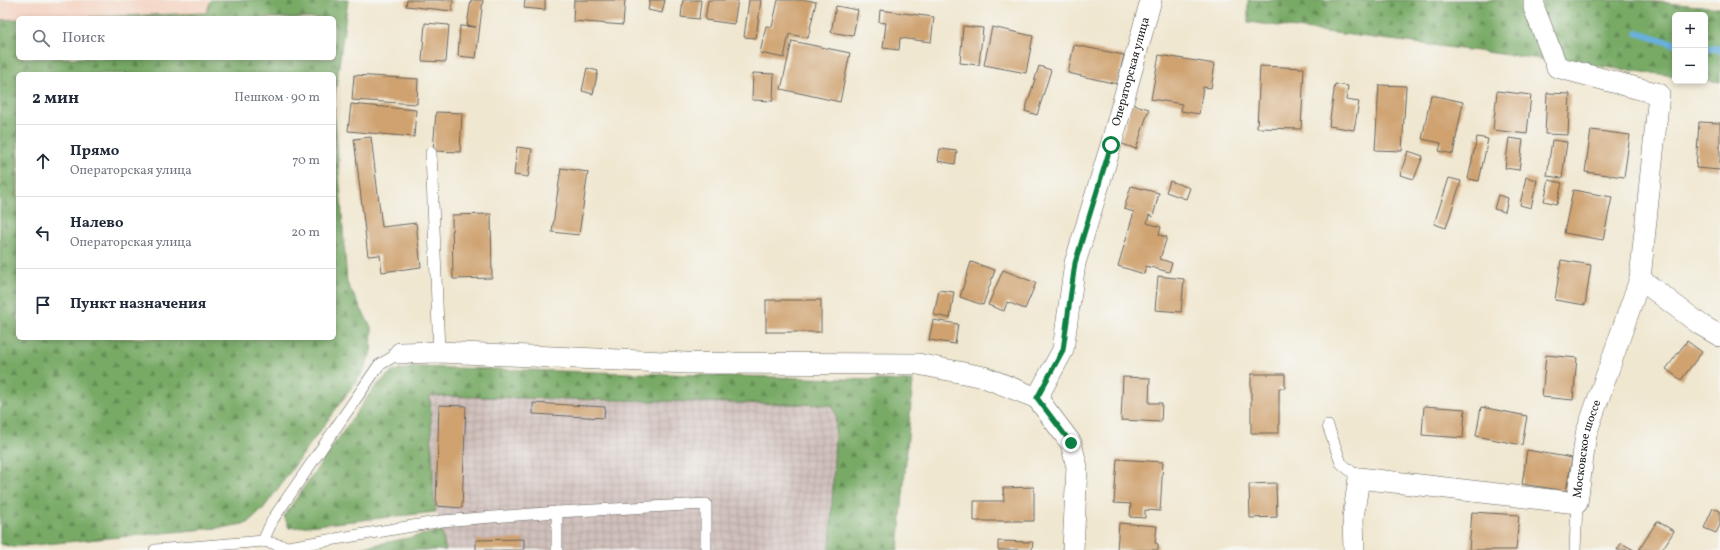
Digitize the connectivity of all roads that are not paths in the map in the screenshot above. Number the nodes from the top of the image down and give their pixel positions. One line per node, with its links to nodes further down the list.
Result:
1 (1151, 0): 8 (street, Операторская улица)
2 (1534, 0): 4 (street, Московское шоссе)
3 (431, 153): 6 (lane)
4 (1640, 279): 5 (street); 11 (street, Московское шоссе)
5 (1720, 336)
6 (439, 352): 7 (street); 8 (street)
7 (400, 353): 13 (lane)
8 (1037, 398): 18 (street)
9 (1328, 426): 10 (lane)
10 (1359, 478): 11 (street, Московское шоссе); 19 (street)
11 (1577, 503): 20 (lane)
12 (557, 512): 14 (lane); 16 (lane); 17 (lane)
13 (263, 541): 14 (lane); 15 (lane)
14 (289, 548)
15 (155, 550)
16 (556, 550)
17 (706, 550)
18 (1073, 550)
19 (1354, 550)
20 (1575, 550)

